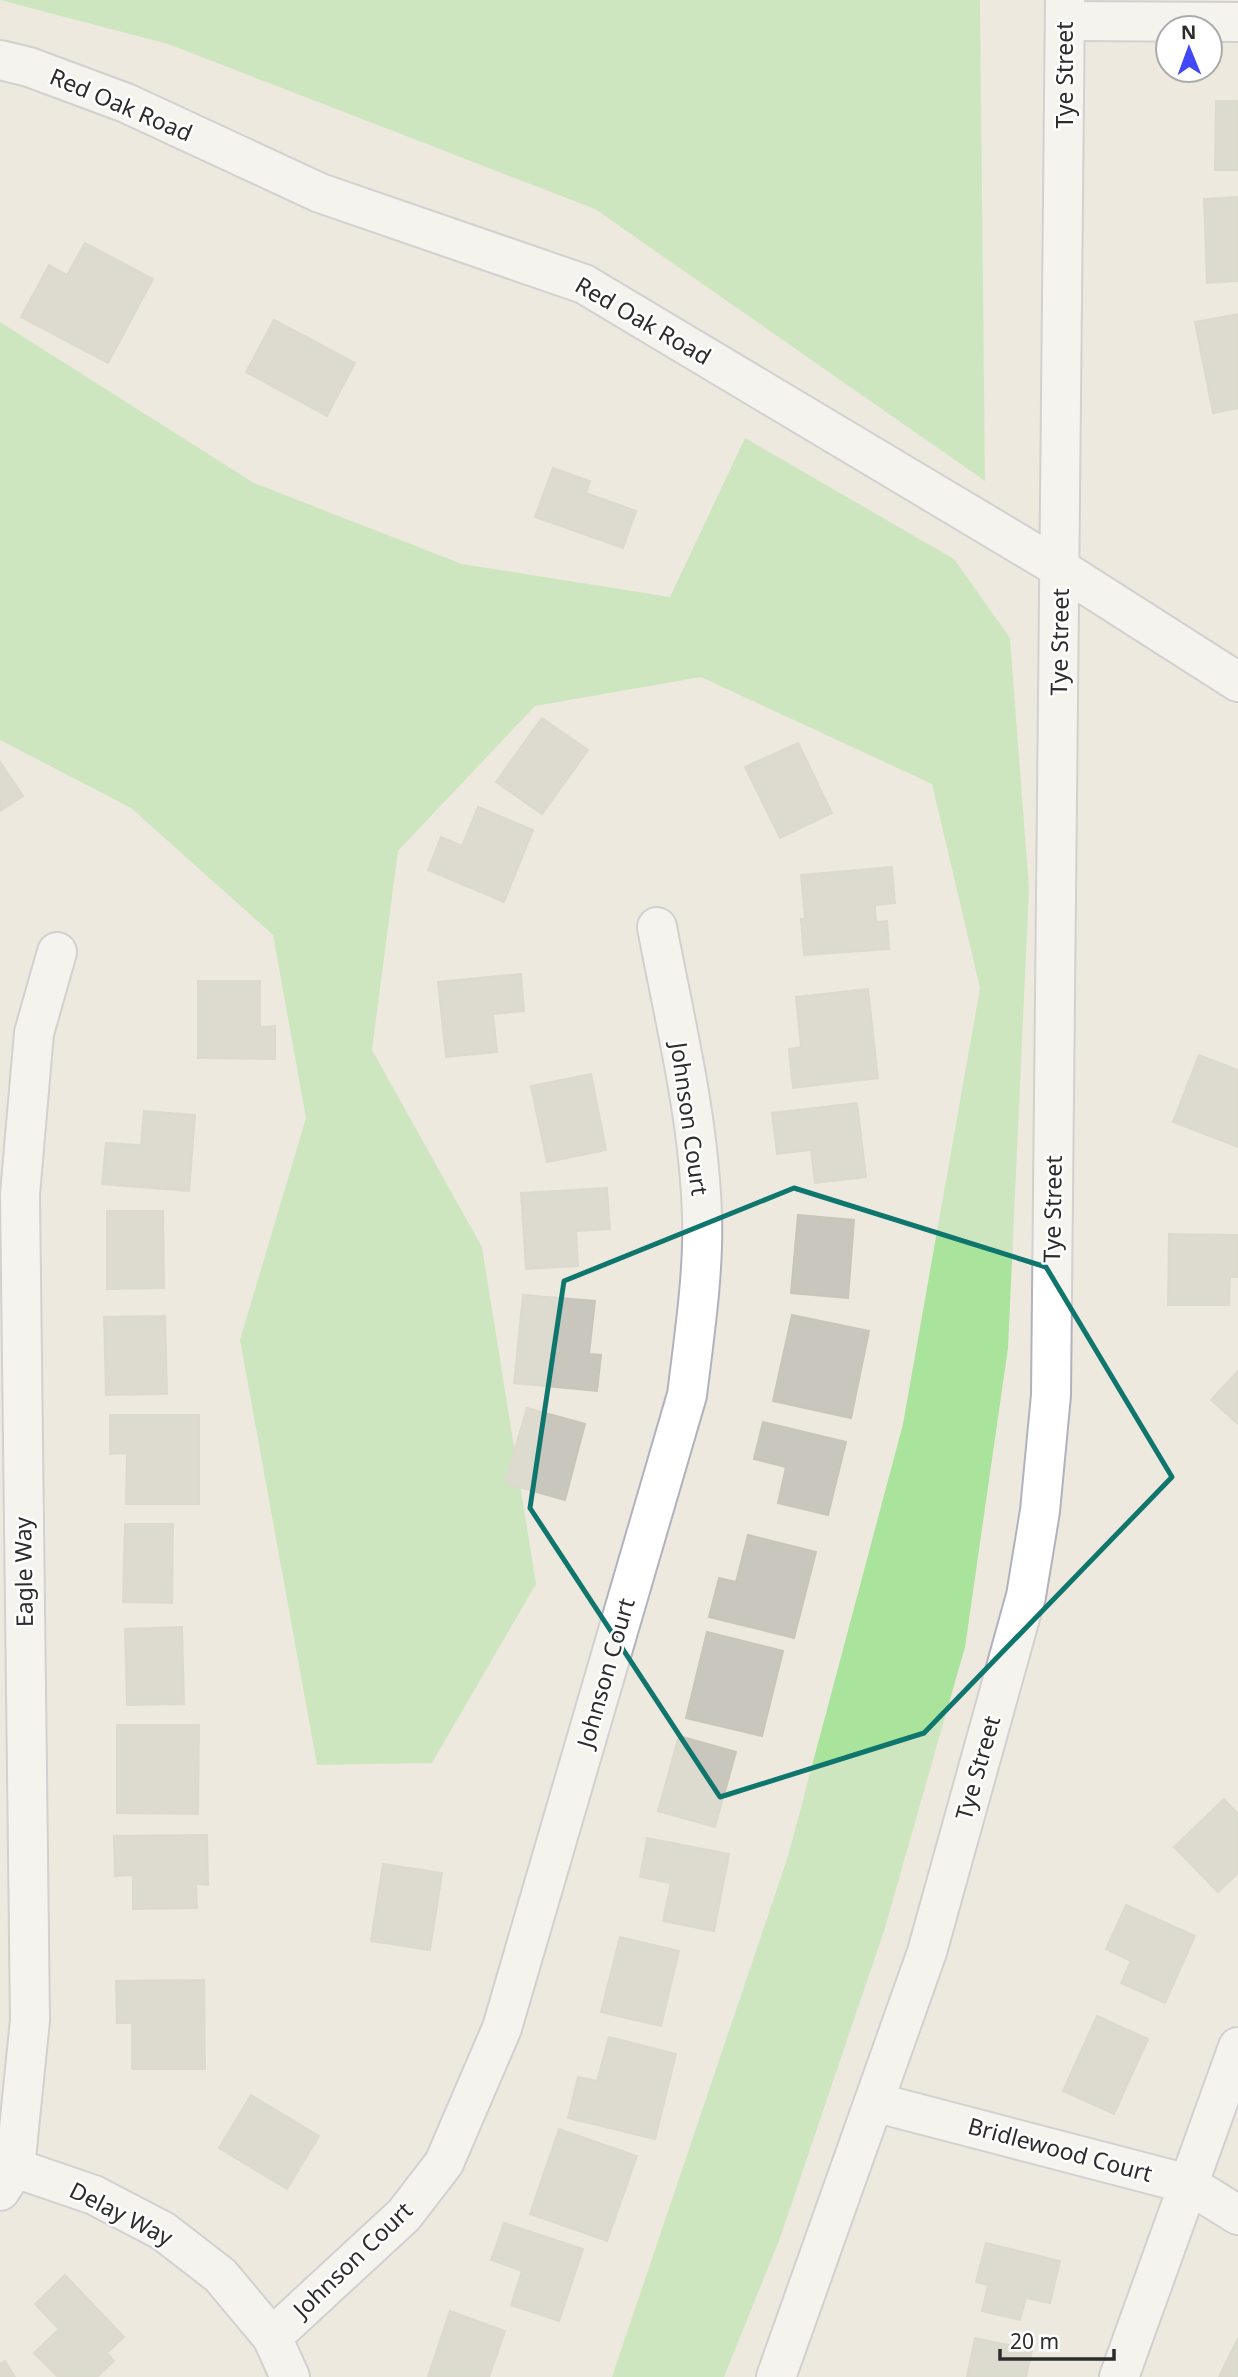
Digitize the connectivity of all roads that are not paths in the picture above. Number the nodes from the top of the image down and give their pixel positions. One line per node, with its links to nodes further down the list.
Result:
1 (1065, 10): 2 (street); 4 (street, Tye Street)
2 (1238, 22)
3 (0, 60): 4 (street, Red Oak Road)
4 (1061, 569): 5 (street, Red Oak Road); 9 (street, Tye Street)
5 (1238, 681)
6 (657, 927): 13 (street, Johnson Court)
7 (57, 951): 10 (street, Eagle Way)
8 (1238, 2047): 11 (street)
9 (874, 2102): 11 (street, Bridlewood Court); 15 (street, Tye Street)
10 (7, 2180): 13 (street, Delay Way)
11 (1188, 2183): 12 (street, Bridlewood Court); 16 (street)
12 (1238, 2215)
13 (272, 2337): 14 (street, Delay Way)
14 (290, 2377)
15 (776, 2377)
16 (1118, 2377)

